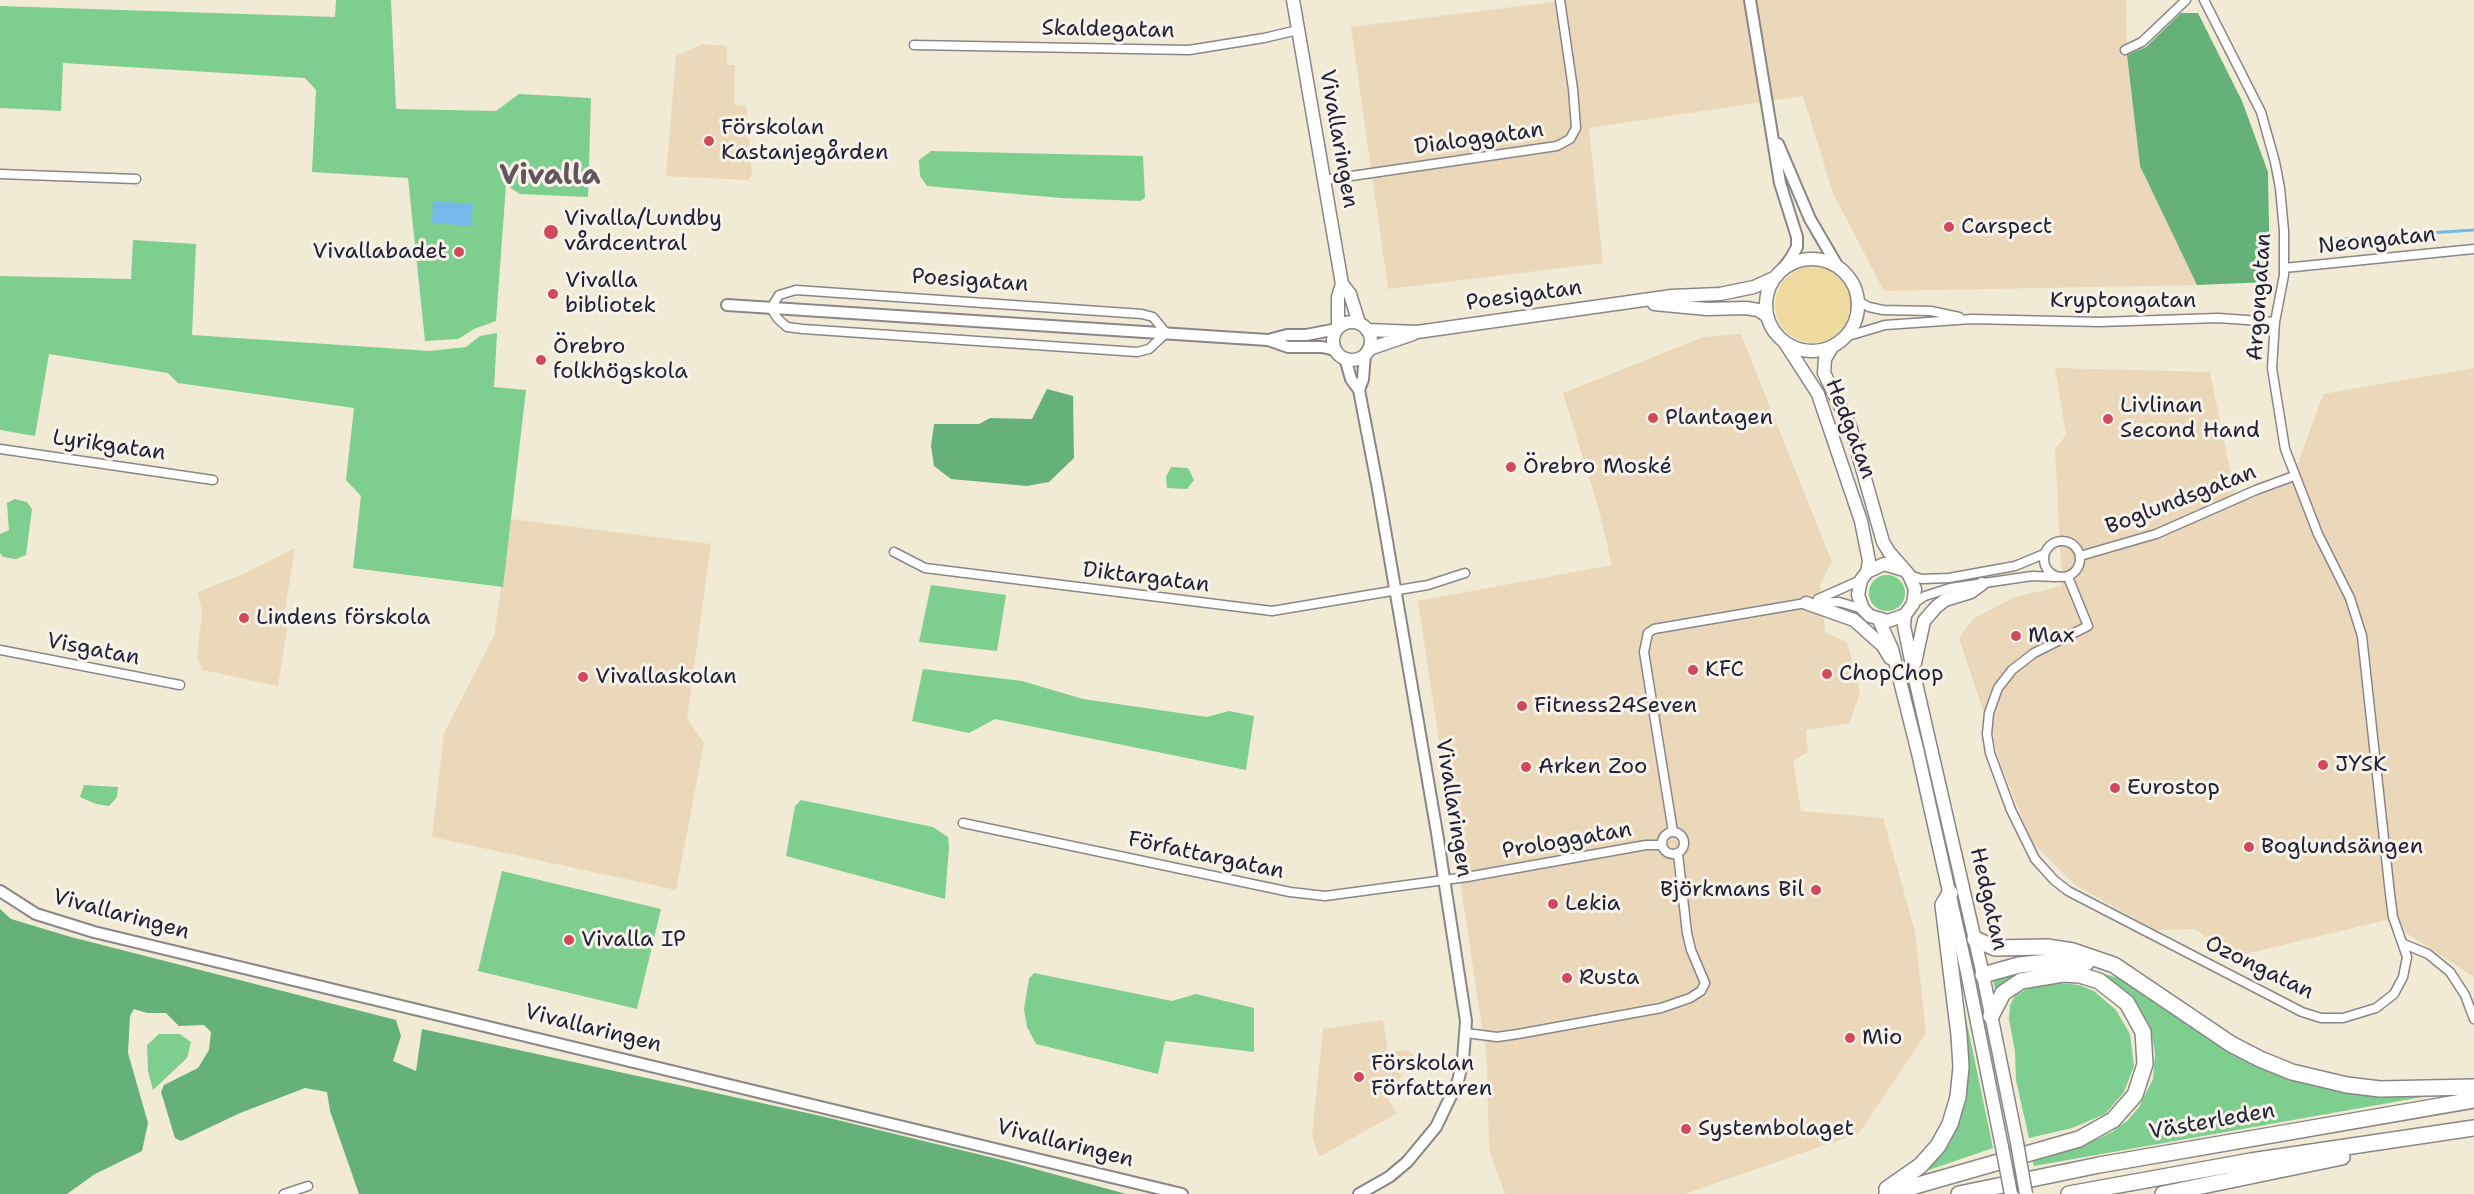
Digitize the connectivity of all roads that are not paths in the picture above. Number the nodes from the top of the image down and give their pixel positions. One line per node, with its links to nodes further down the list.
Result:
1 (1293, 0): 6 (main road, Vivallaringen)
2 (1560, 0): 12 (street, Dialoggatan)
3 (1750, 0): 9 (street)
4 (2187, 0): 8 (street)
5 (2204, 0): 15 (street, Argongatan)
6 (1298, 30): 7 (street, Skaldegatan); 12 (main road, Vivallaringen)
7 (914, 45)
8 (2125, 50)
9 (1771, 127): 14 (street); 16 (street)
10 (0, 174): 11 (street)
11 (136, 179)
12 (1324, 180): 17 (main road, Vivallaringen)
13 (2474, 249): 15 (street, Neongatan)
14 (1838, 267): 16 (main road); 18 (main road)
15 (2284, 268): 24 (street, Argongatan)
16 (1778, 274): 19 (main road, Poesigatan); 22 (main road)
17 (1342, 284): 25 (main road, Vivallaringen); 26 (main road, Vivallaringen)
18 (1858, 301): 23 (street, Kryptongatan); 29 (main road)
19 (1638, 302): 22 (main road, Poesigatan); 27 (main road, Poesigatan)
20 (727, 305): 21 (street, Poesigatan)
21 (771, 308): 28 (street, Poesigatan); 28 (street); 28 (street, Poesigatan)
22 (1767, 316): 31 (main road)
23 (1971, 319): 24 (street, Kryptongatan); 29 (street, Kryptongatan)
24 (2275, 322): 37 (street, Argongatan)
25 (1363, 327): 26 (main road); 27 (main road, Poesigatan); 33 (main road)
26 (1337, 329): 30 (street, Poesigatan); 34 (main road)
27 (1417, 332): 33 (main road, Poesigatan)
28 (1166, 333): 30 (street, Poesigatan)
29 (1845, 337): 32 (main road)
30 (1268, 340): 34 (street, Poesigatan)
31 (1784, 342): 32 (main road); 45 (main road, Hedgatan)
32 (1832, 346): 43 (main road, Hedgatan)
33 (1367, 352): 34 (main road); 35 (street, Vivallaringen)
34 (1340, 354): 35 (street, Vivallaringen)
35 (1359, 390): 49 (street, Vivallaringen)
36 (0, 448): 38 (street, Lyrikgatan)
37 (2294, 476): 39 (street, Argongatan); 42 (street, Boglundsgatan)
38 (213, 480)
39 (2318, 534): 66 (street, Ozongatan)
40 (894, 552): 49 (street, Diktargatan)
41 (2044, 554): 42 (street); 43 (street); 46 (street)
42 (2080, 556): 47 (street)
43 (1906, 572): 45 (main road); 52 (main road)
44 (1465, 573): 49 (street, Diktargatan)
45 (1864, 576): 50 (street); 51 (main road)
46 (2056, 577): 47 (street); 48 (street)
47 (2068, 577): 66 (street, Ozongatan)
48 (1982, 584): 52 (street); 55 (main road)
49 (1395, 590): 62 (street, Vivallaringen)
50 (1806, 603): 51 (street); 56 (main road); 59 (street)
51 (1863, 609): 53 (main road)
52 (1909, 610): 53 (main road); 55 (main road, Hedgatan)
53 (1879, 620): 56 (main road, Hedgatan)
54 (0, 650): 57 (street, Visgatan)
55 (1913, 670): 65 (main road, Hedgatan)
56 (1897, 671): 64 (main road, Hedgatan)
57 (180, 685)
58 (963, 823): 62 (street, Författargatan)
59 (1673, 832): 60 (street); 61 (street)
60 (1662, 845): 61 (street); 62 (street, Prologgatan)
61 (1678, 854): 71 (street)
62 (1443, 879): 71 (street, Vivallaringen)
63 (0, 891): 78 (street, Vivallaringen)
64 (1950, 893): 68 (main road, Hedgatan); 80 (highway)
65 (1975, 939): 67 (highway); 68 (main road, Hedgatan)
66 (2404, 944): 70 (street)
67 (2098, 959): 68 (highway); 72 (highway)
68 (1976, 976): 69 (main road, Hedgatan); 83 (main road, Hedgatan, bridge)
69 (1991, 1016): 81 (highway); 84 (main road, Hedgatan, bridge)
70 (2474, 1018)
71 (1466, 1033): 79 (street, Vivallaringen)
72 (2474, 1087)
73 (2474, 1100): 82 (highway, Västerleden)
74 (2474, 1128): 75 (highway, Västerleden)
75 (2435, 1135): 85 (highway, Västerleden); 86 (highway)
76 (308, 1185): 77 (street)
77 (284, 1194)
78 (1182, 1194)
79 (1359, 1194)
80 (1880, 1194)
81 (1887, 1194)
82 (1959, 1194)
83 (2012, 1194)
84 (2026, 1194)
85 (2069, 1194)
86 (2163, 1194)

